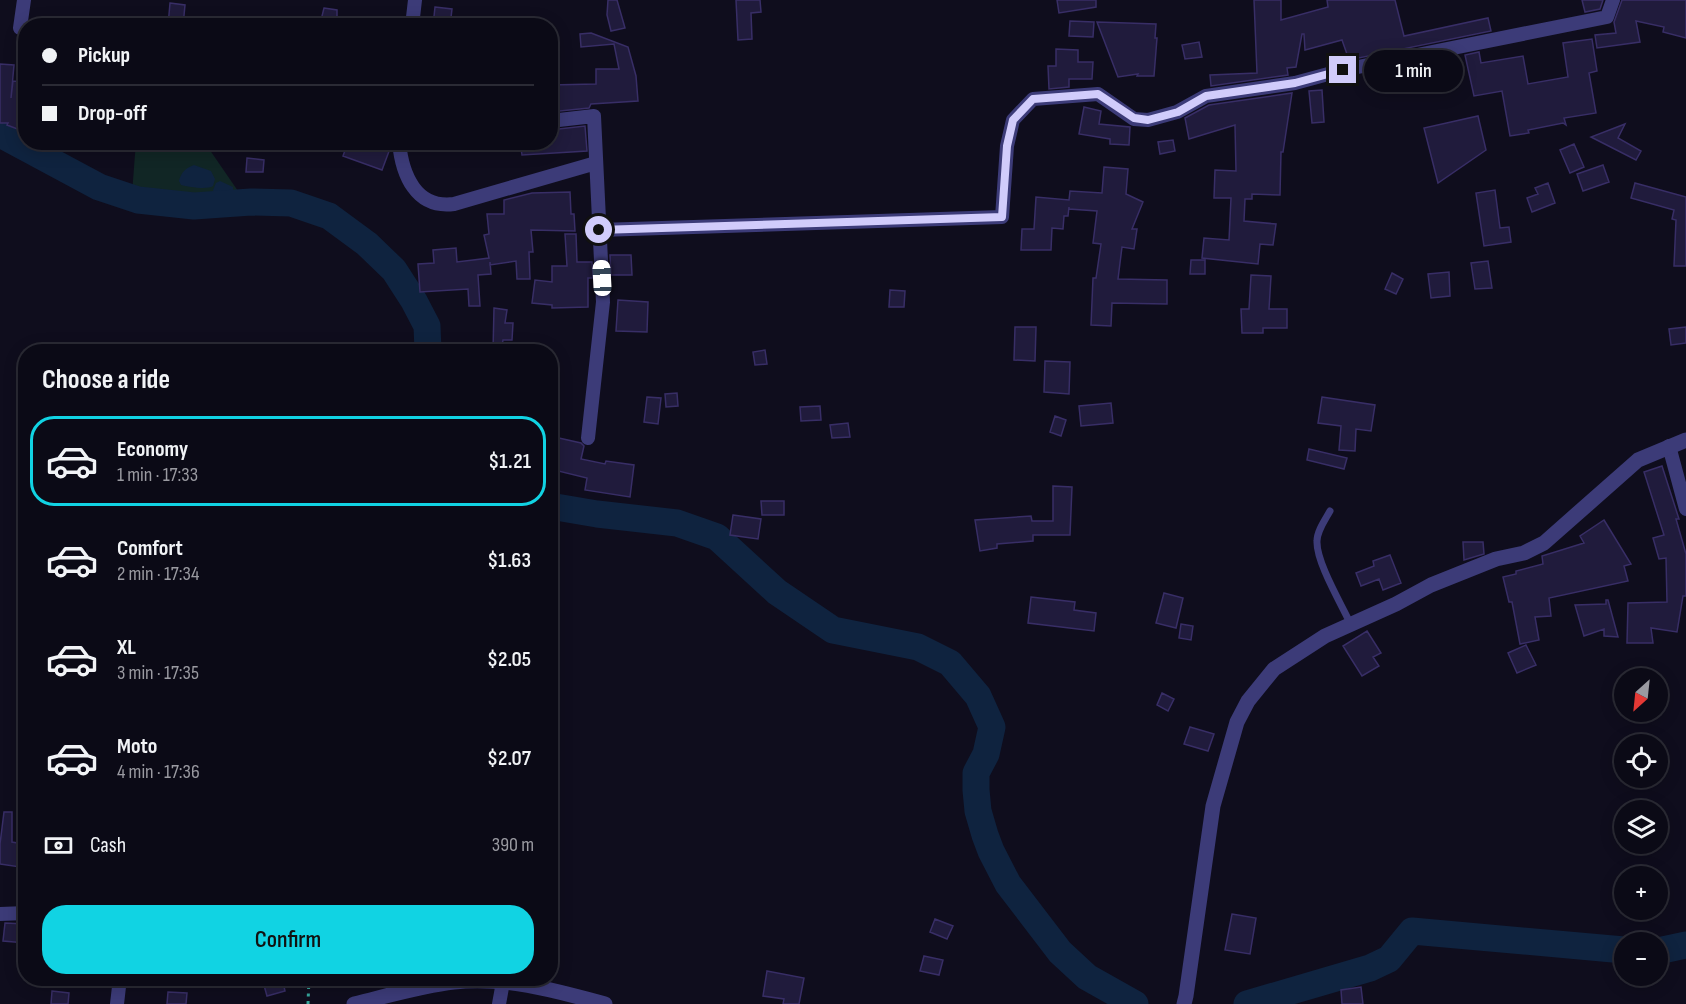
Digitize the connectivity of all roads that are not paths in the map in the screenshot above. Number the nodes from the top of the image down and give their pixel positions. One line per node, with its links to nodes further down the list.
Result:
1 (24, 0): 4 (street)
2 (415, 0): 5 (street)
3 (1614, 0): 9 (street)
4 (21, 18)
5 (413, 18)
6 (558, 120): 8 (street)
7 (401, 150): 8 (street)
8 (596, 163): 9 (street)
9 (599, 230): 10 (street)
10 (588, 438)
11 (1686, 440): 12 (street)
12 (1669, 446): 13 (street); 15 (street)
13 (1686, 509)
14 (1330, 511): 15 (lane)
15 (1351, 625): 22 (street)
16 (18, 913): 17 (street)
17 (0, 914)
18 (119, 986): 23 (street)
19 (431, 986): 24 (street)
20 (502, 986): 25 (street)
21 (526, 986): 26 (street)
22 (1185, 1000)
23 (117, 1004)
24 (354, 1004)
25 (499, 1004)
26 (605, 1004)

